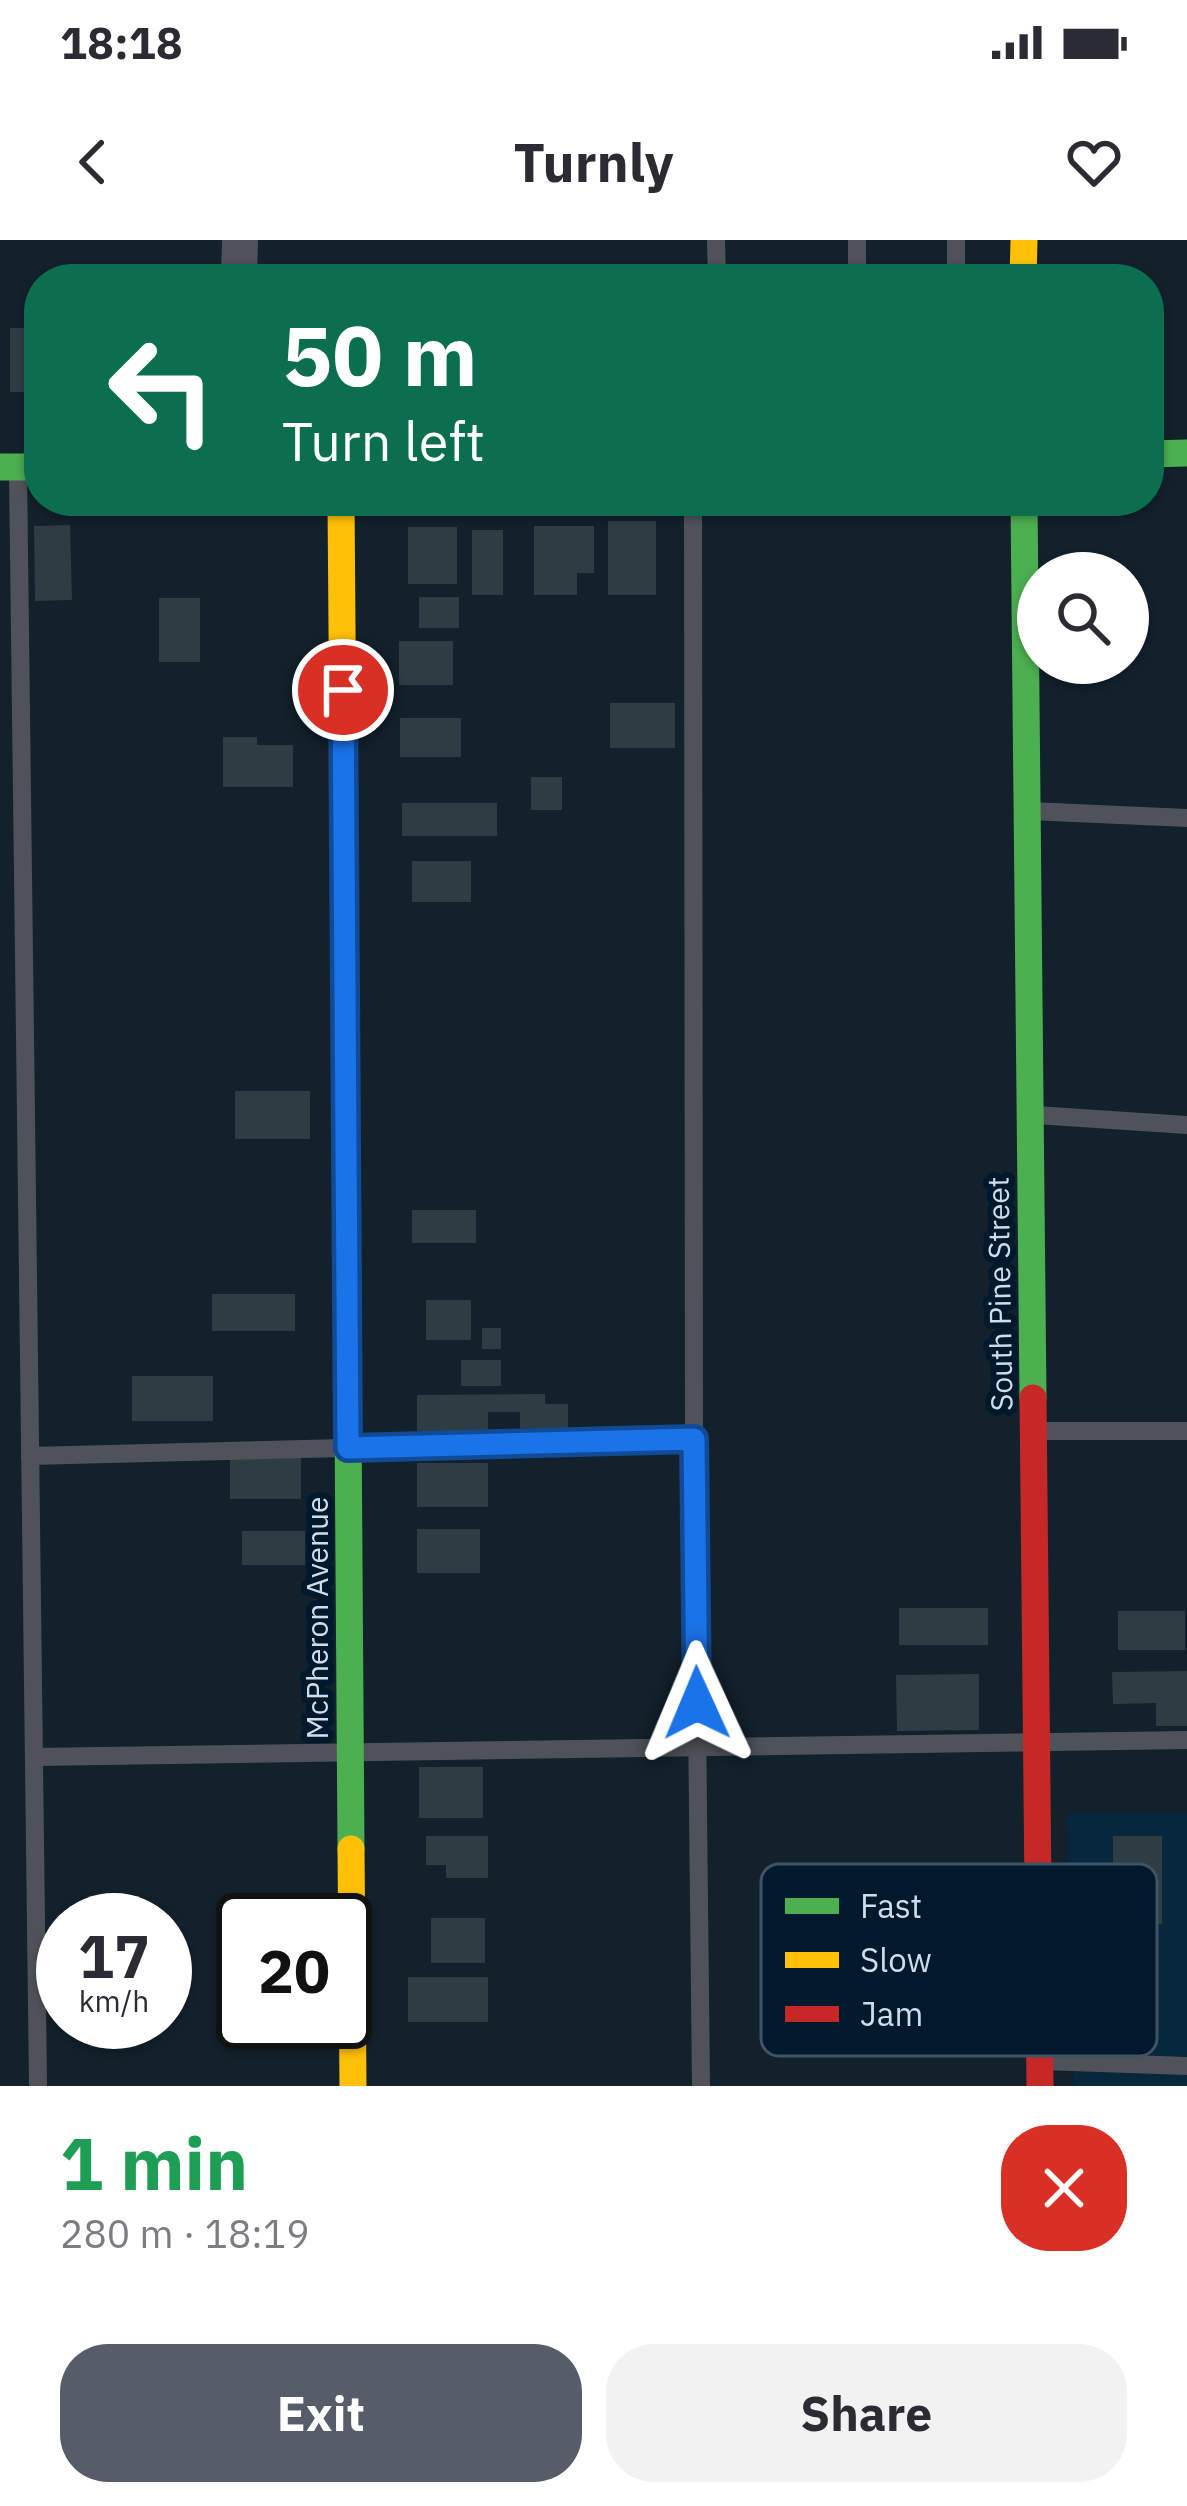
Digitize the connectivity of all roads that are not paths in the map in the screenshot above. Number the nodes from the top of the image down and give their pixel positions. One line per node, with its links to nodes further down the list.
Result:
1 (19, 467): 5 (lane)
2 (341, 516): 14 (street, McPheron Avenue)
3 (693, 516): 13 (lane)
4 (1024, 516): 7 (street, South Pine Street)
5 (22, 784): 6 (lane); 15 (lane)
6 (0, 785)
7 (1027, 811): 8 (lane); 9 (street, South Pine Street)
8 (1187, 818)
9 (1030, 1115): 10 (lane); 11 (street, South Pine Street)
10 (1187, 1125)
11 (1034, 1431): 12 (lane); 17 (street, South Pine Street)
12 (1187, 1431)
13 (694, 1439): 14 (lane); 18 (lane)
14 (348, 1448): 15 (lane); 19 (street, McPheron Avenue)
15 (30, 1456): 20 (lane)
16 (1187, 1740): 17 (lane)
17 (1037, 1741): 18 (lane); 21 (street, South Pine Street)
18 (698, 1747): 19 (lane); 26 (lane)
19 (350, 1752): 20 (lane); 25 (street, McPheron Avenue)
20 (34, 1757): 24 (lane)
21 (1038, 1864)
22 (1187, 2066): 23 (lane)
23 (1040, 2073)
24 (38, 2086)
25 (353, 2086)
26 (701, 2086)

